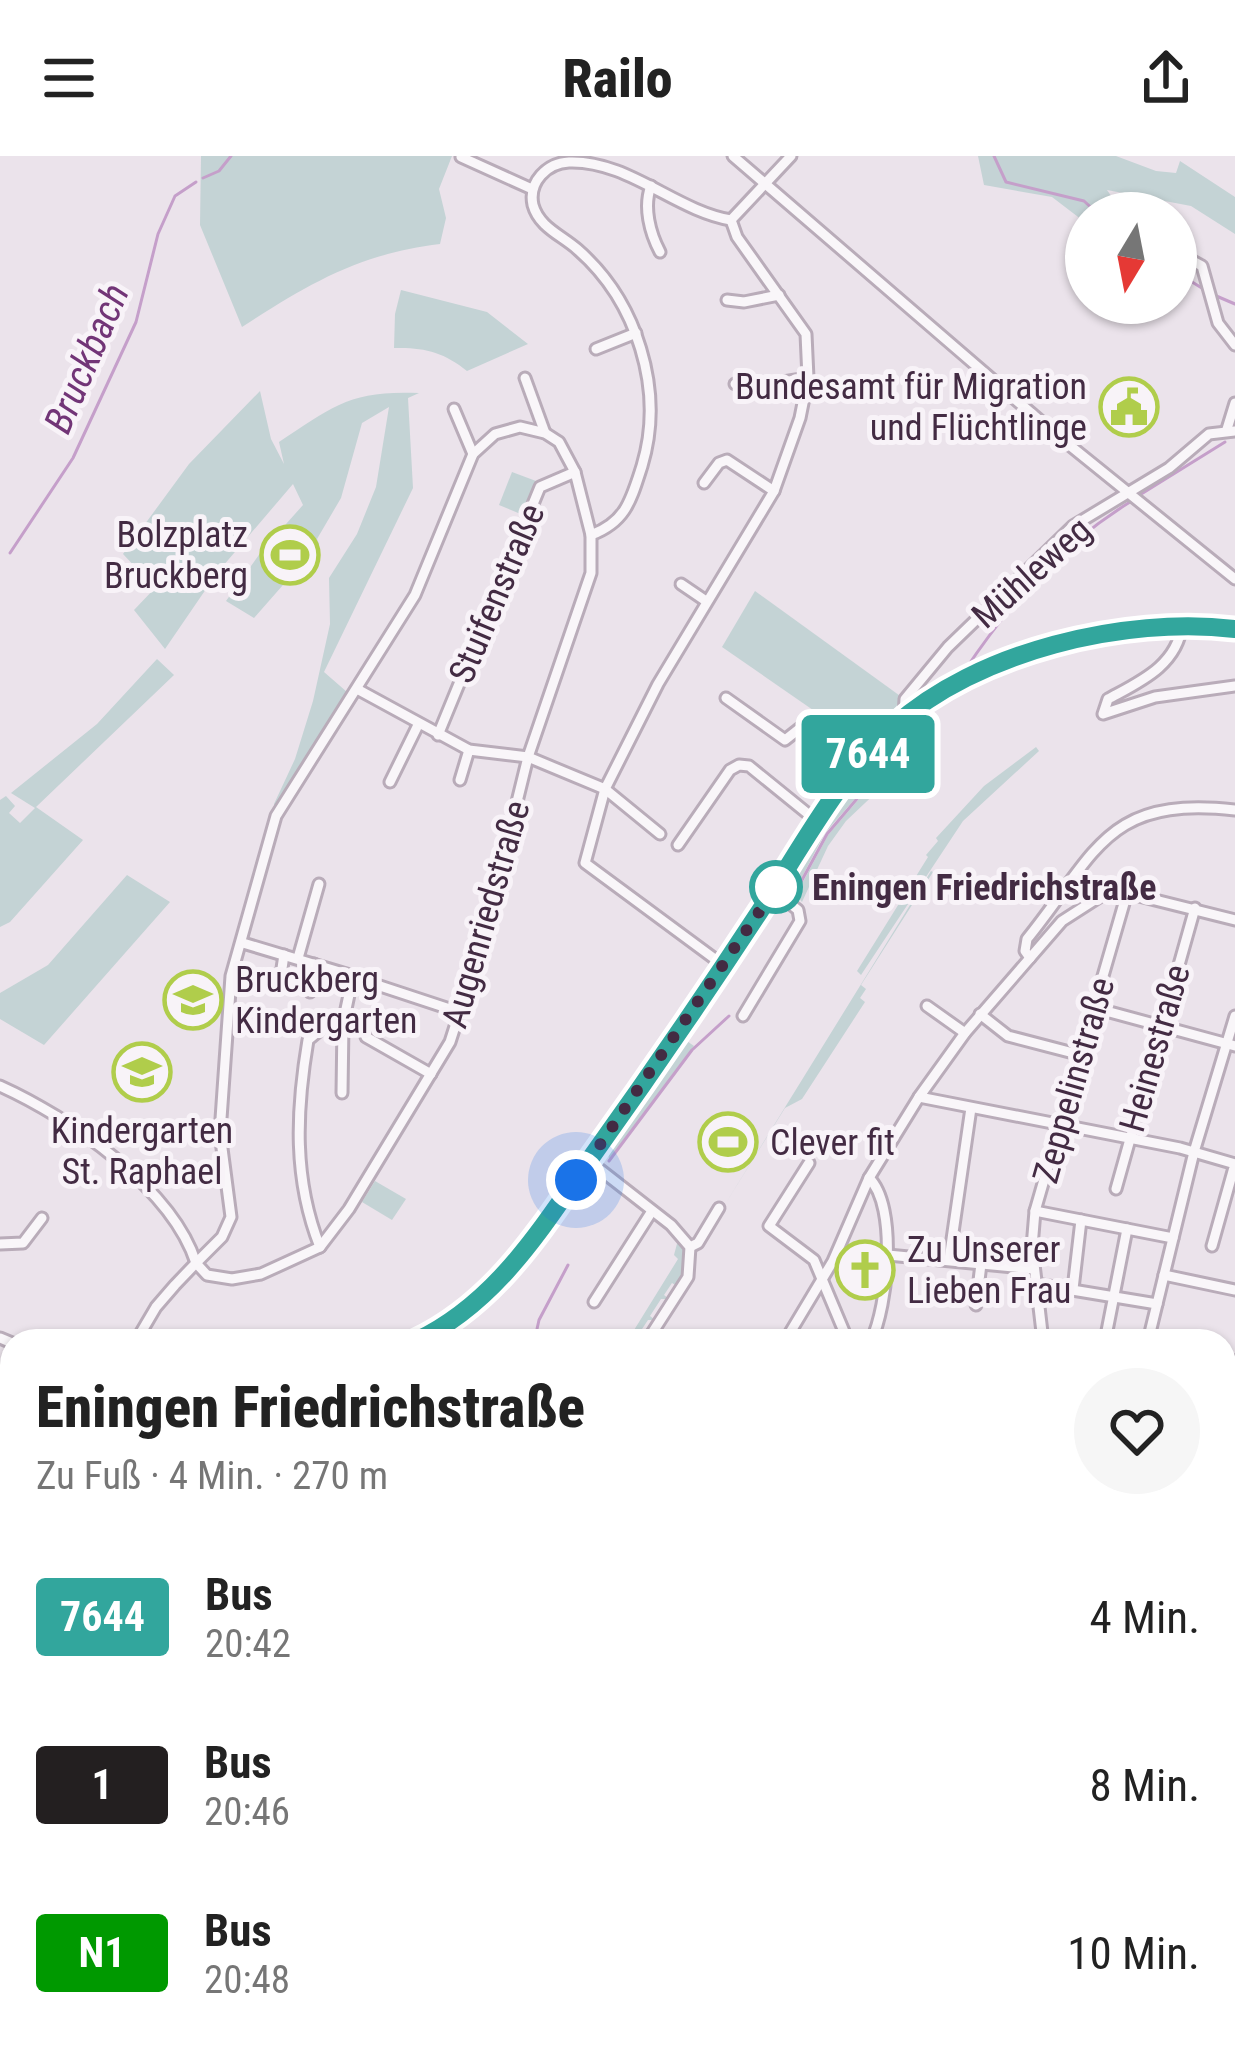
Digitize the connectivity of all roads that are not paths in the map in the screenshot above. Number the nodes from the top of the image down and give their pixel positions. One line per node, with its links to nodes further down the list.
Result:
1 (734, 156): 4 (street)
2 (791, 156): 4 (street)
3 (461, 157): 6 (street)
4 (767, 184): 7 (street); 26 (street)
5 (651, 186): 6 (street); 7 (street); 8 (street)
6 (532, 188): 12 (street)
7 (731, 220): 10 (street)
8 (660, 252)
9 (1197, 263): 13 (street)
10 (779, 295): 11 (street); 16 (street)
11 (728, 300)
12 (636, 333): 14 (street); 27 (street)
13 (1235, 345)
14 (596, 349)
15 (525, 378): 21 (street, Augenriedstraße)
16 (808, 378): 17 (street); 25 (street)
17 (735, 384)
18 (1235, 403): 20 (street, Mühleweg)
19 (454, 409): 22 (street)
20 (1231, 430): 26 (street, Mühleweg)
21 (544, 433): 22 (street); 23 (street, Augenriedstraße)
22 (473, 454): 34 (street)
23 (575, 472): 27 (street, Augenriedstraße); 38 (street, Stuifenstraße)
24 (704, 483): 25 (street)
25 (774, 491): 30 (street)
26 (1129, 493): 28 (street); 36 (street, Mühleweg)
27 (591, 535): 40 (street, Augenriedstraße)
28 (1235, 579)
29 (681, 584): 30 (street)
30 (706, 601): 44 (street)
31 (1182, 625): 32 (main road); 33 (street); 36 (main road)
32 (1235, 629)
33 (1235, 686)
34 (357, 689): 37 (street); 54 (street)
35 (727, 698): 41 (street)
36 (910, 714): 41 (main road)
37 (418, 724): 38 (street); 43 (street)
38 (438, 735): 39 (street)
39 (470, 750): 40 (street); 42 (street)
40 (528, 757): 44 (street); 65 (street, Augenriedstraße)
41 (860, 764): 46 (main road)
42 (460, 780)
43 (390, 782)
44 (604, 789): 47 (street); 59 (street)
45 (1235, 810): 57 (street)
46 (818, 822): 48 (street); 50 (main road)
47 (660, 834)
48 (678, 845)
49 (319, 884): 56 (street)
50 (773, 890): 59 (main road); 67 (street)
51 (1127, 893): 52 (street); 57 (street); 64 (street, Zeppelinstraße)
52 (1195, 908): 53 (street); 70 (street, Heinestraße)
53 (1235, 920)
54 (243, 943): 55 (street); 101 (street)
55 (284, 955): 56 (street); 61 (street)
56 (298, 958): 58 (street)
57 (1030, 958): 66 (street)
58 (314, 964): 62 (street); 69 (street)
59 (723, 964): 83 (main road)
60 (371, 983): 65 (street)
61 (279, 988)
62 (310, 992)
63 (927, 1006): 71 (street)
64 (1095, 1008): 70 (street); 74 (street, Zeppelinstraße)
65 (462, 1012): 75 (street, Augenriedstraße)
66 (980, 1014): 71 (street); 74 (street)
67 (743, 1016)
68 (1235, 1016): 73 (street)
69 (343, 1023): 77 (street); 97 (street)
70 (1161, 1024): 73 (street); 81 (street, Heinestraße)
71 (964, 1033): 78 (street)
72 (366, 1037): 75 (street)
73 (1231, 1045): 82 (street)
74 (1081, 1055): 80 (street, Zeppelinstraße)
75 (431, 1074): 97 (street, Augenriedstraße)
76 (0, 1086): 101 (street)
77 (342, 1093)
78 (919, 1097): 79 (street); 86 (street)
79 (971, 1108): 80 (street); 100 (street)
80 (1059, 1124): 81 (street); 90 (street, Zeppelinstraße)
81 (1128, 1138): 82 (street); 87 (street, Heinestraße)
82 (1194, 1152): 85 (street); 94 (street)
83 (589, 1161): 89 (street); 114 (main road)
84 (808, 1162): 105 (street)
85 (1235, 1164): 96 (street)
86 (869, 1178): 99 (street); 105 (street)
87 (1116, 1189)
88 (719, 1208): 98 (street)
89 (652, 1210): 98 (street); 110 (street)
90 (1035, 1211): 92 (street); 103 (street, Zeppelinstraße)
91 (42, 1218): 95 (street)
92 (1081, 1220): 93 (street); 107 (street)
93 (1126, 1229): 94 (street); 109 (street)
94 (1173, 1238): 104 (street)
95 (0, 1244)
96 (1212, 1246)
97 (320, 1247): 101 (street, Augenriedstraße)
98 (690, 1247): 115 (street)
99 (888, 1256): 100 (street); 118 (street)
100 (949, 1260): 102 (street)
101 (196, 1263): 113 (street)
102 (981, 1264): 103 (street); 112 (street)
103 (1034, 1269): 106 (street, Zeppelinstraße)
104 (1164, 1275): 108 (street); 111 (street)
105 (821, 1281): 116 (street); 117 (street)
106 (1036, 1284): 107 (street); 119 (street, Zeppelinstraße)
107 (1073, 1289): 109 (street)
108 (1235, 1290)
109 (1114, 1294): 111 (street); 120 (street)
110 (594, 1302)
111 (1156, 1304): 121 (street)
112 (976, 1305)
113 (143, 1329)
114 (438, 1329)
115 (655, 1329)
116 (792, 1329)
117 (843, 1329)
118 (876, 1329)
119 (1042, 1329)
120 (1107, 1329)
121 (1151, 1329)

